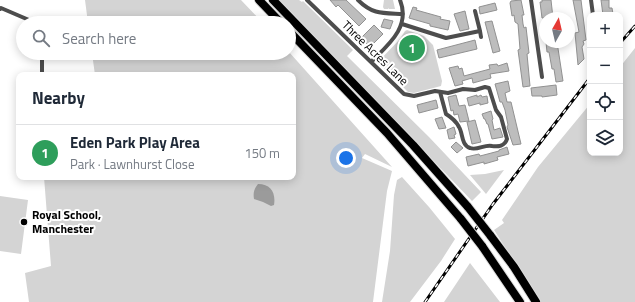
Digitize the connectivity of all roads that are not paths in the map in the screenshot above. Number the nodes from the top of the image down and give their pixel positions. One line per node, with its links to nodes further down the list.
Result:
1 (259, 0): 13 (highway)
2 (273, 0): 14 (highway, bridge)
3 (307, 0): 21 (street, Three Acres Lane)
4 (358, 0): 11 (street)
5 (400, 0): 11 (street)
6 (531, 0): 23 (street)
7 (591, 0): 10 (street)
8 (0, 8): 12 (street)
9 (475, 11): 17 (street)
10 (593, 12)
11 (403, 14): 16 (street)
12 (19, 16)
13 (274, 16)
14 (288, 16)
15 (296, 24): 26 (highway, bridge)
16 (402, 24): 17 (street); 21 (street)
17 (480, 30): 18 (street)
18 (481, 37)
19 (296, 38): 25 (highway, bridge)
20 (42, 60): 22 (street)
21 (371, 62): 24 (street, Three Acres Lane)
22 (42, 72)
23 (542, 77)
24 (440, 92): 24 (street, Three Acres Lane)
25 (520, 302)
26 (536, 302)

